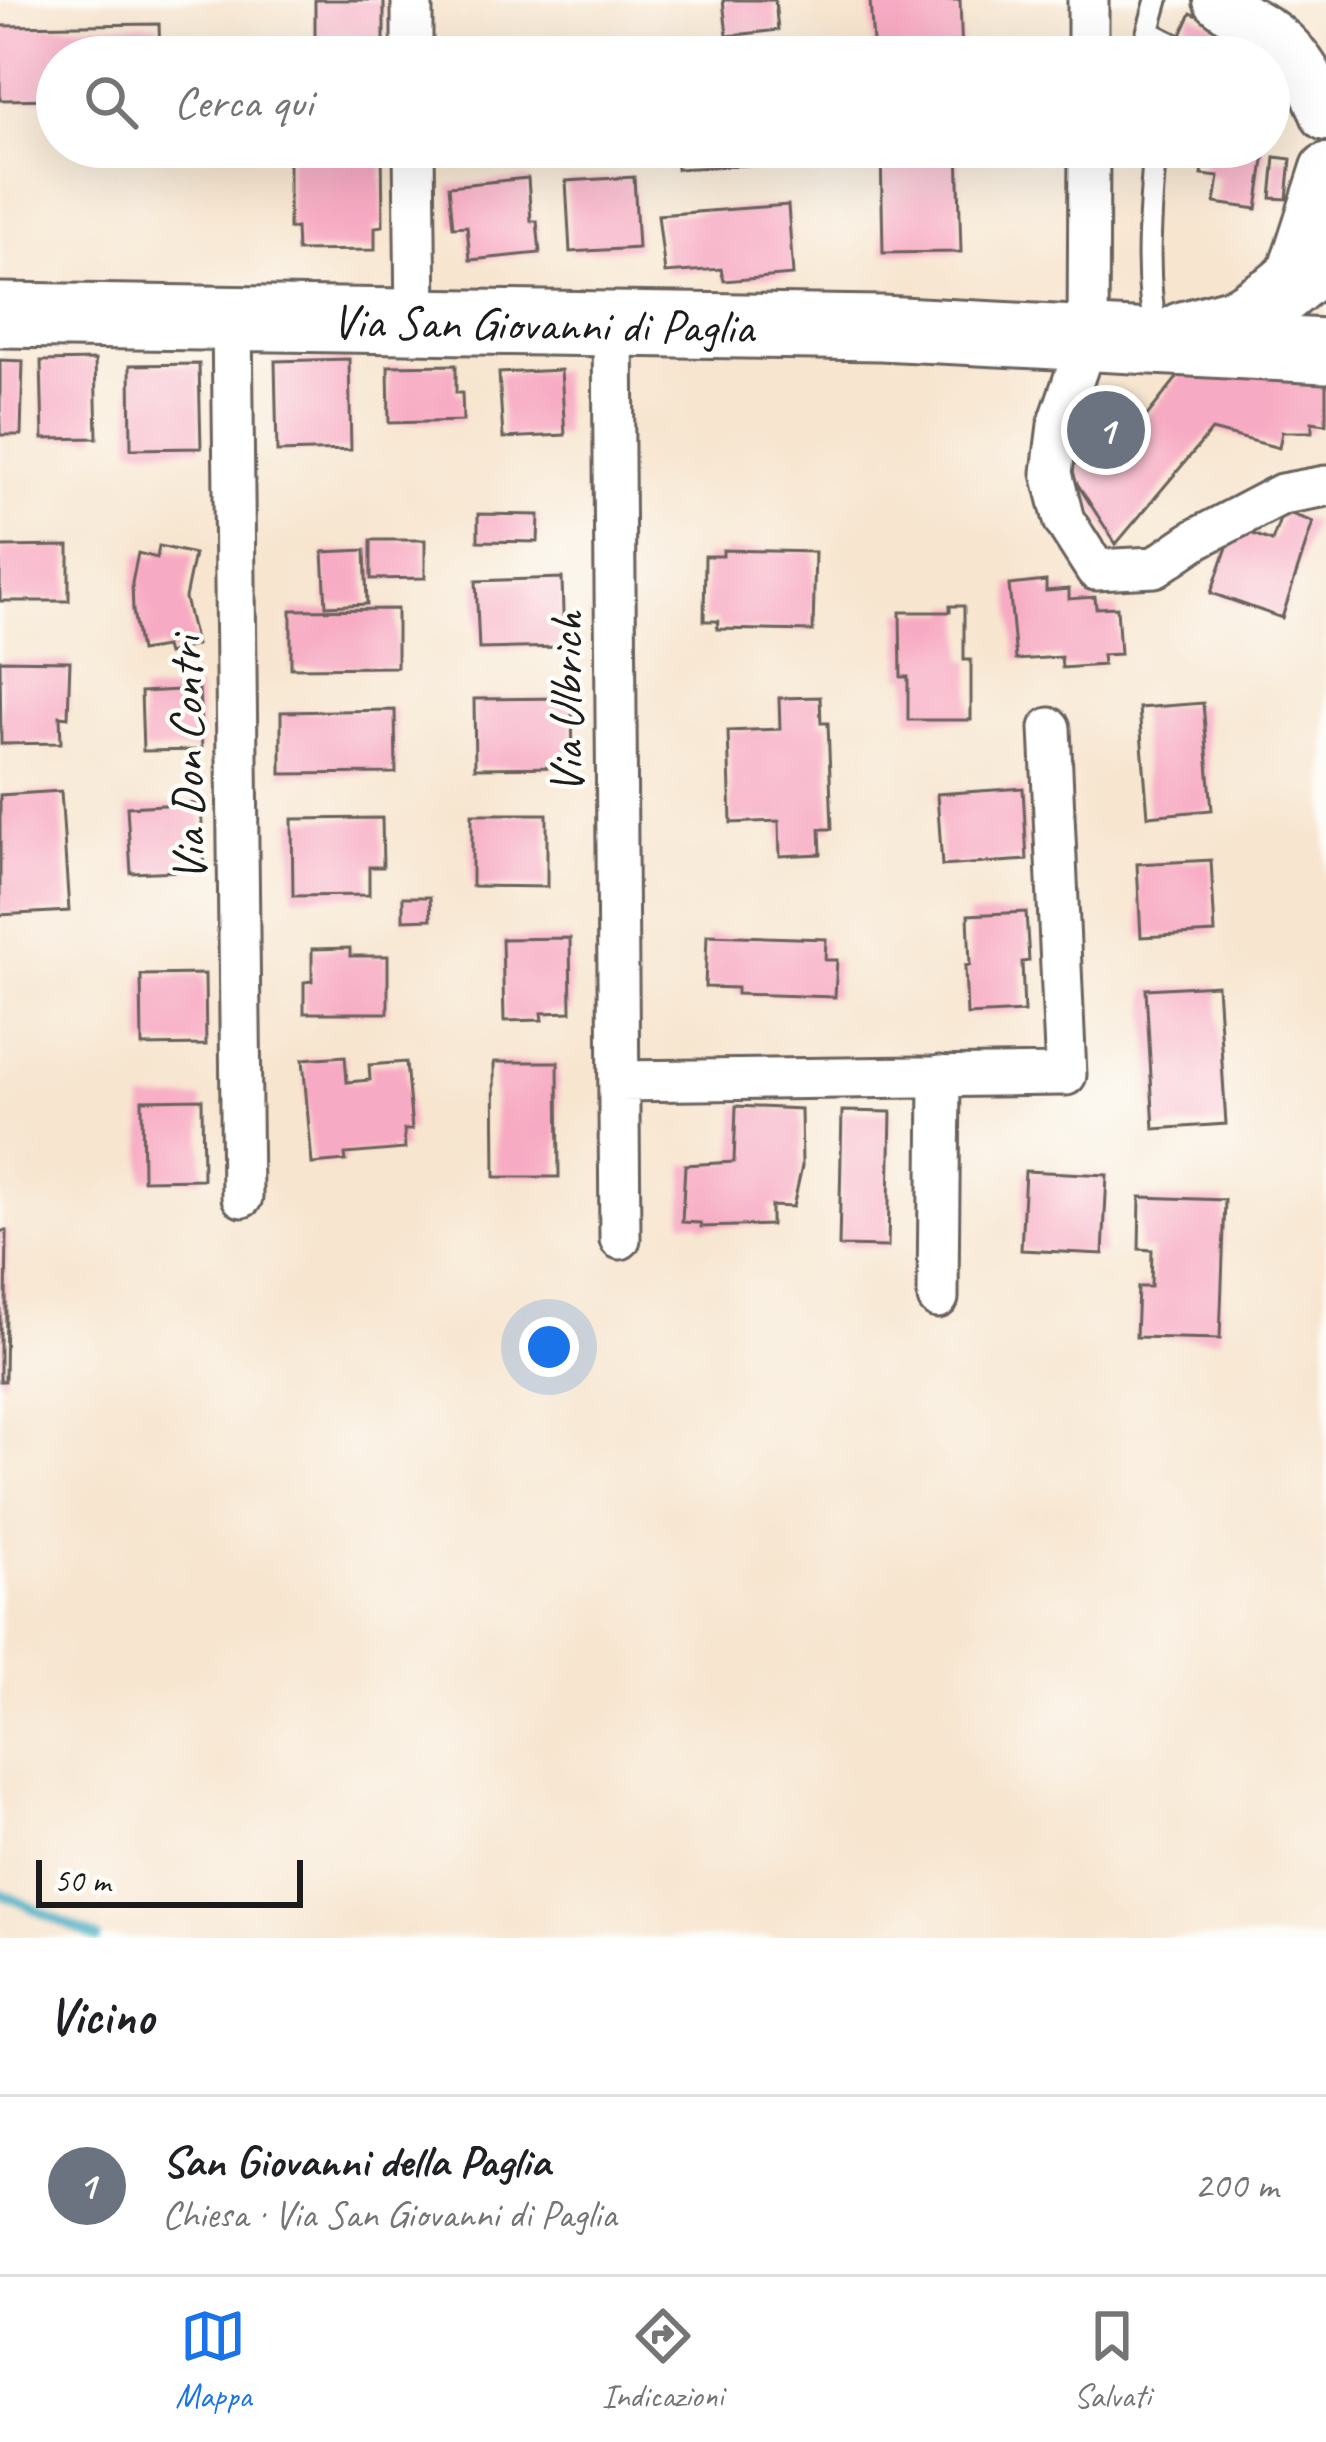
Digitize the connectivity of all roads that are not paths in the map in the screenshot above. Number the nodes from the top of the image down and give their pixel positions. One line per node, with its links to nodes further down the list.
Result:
1 (1088, 0): 8 (street)
2 (1157, 0): 6 (lane)
3 (1218, 0): 11 (street)
4 (1237, 0): 12 (street)
5 (412, 1): 7 (street)
6 (1148, 32): 9 (lane); 10 (lane)
7 (412, 36)
8 (1088, 36)
9 (1149, 36)
10 (1156, 36)
11 (1273, 36)
12 (1276, 36)
13 (1297, 56): 14 (street)
14 (1326, 116)
15 (414, 168): 22 (street)
16 (1089, 168): 24 (street)
17 (1154, 168): 25 (lane)
18 (1326, 168): 19 (street)
19 (1303, 275): 25 (main road)
20 (0, 315): 21 (main road, Via San Giovanni di Paglia)
21 (232, 319): 22 (main road, Via San Giovanni di Paglia); 31 (street, Via Don Contri)
22 (416, 322): 23 (main road, Via San Giovanni di Paglia)
23 (613, 324): 24 (main road, Via San Giovanni di Paglia); 30 (street, Via Ulbrich)
24 (1088, 338): 25 (main road, Via San Giovanni di Paglia); 27 (street)
25 (1158, 341): 26 (main road, Via San Giovanni di Paglia)
26 (1326, 351)
27 (1326, 486)
28 (1050, 728): 29 (street)
29 (940, 1076): 30 (street); 33 (street)
30 (619, 1081): 32 (street, Via Ulbrich)
31 (242, 1197)
32 (620, 1239)
33 (938, 1298)

